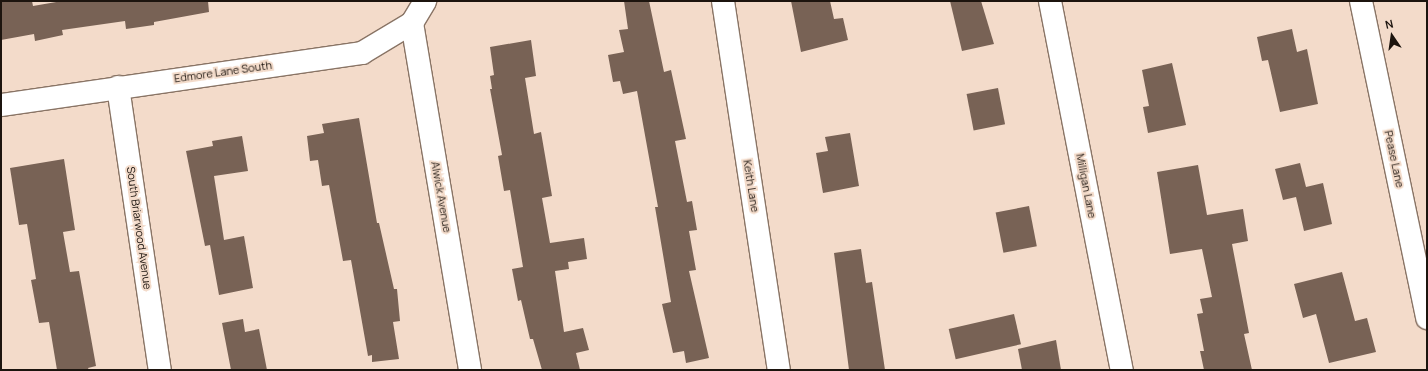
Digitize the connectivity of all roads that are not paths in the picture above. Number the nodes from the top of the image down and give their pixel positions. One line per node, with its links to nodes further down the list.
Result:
1 (425, 1): 5 (street, Edmore Lane South)
2 (723, 1): 11 (street, Keith Lane)
3 (1050, 1): 12 (street, Milligan Lane)
4 (1361, 1): 8 (street, Pease Lane)
5 (412, 23): 6 (street, Edmore Lane South); 10 (street, Alwick Avenue)
6 (118, 87): 7 (street, Edmore Lane South); 9 (street, South Briarwood Avenue)
7 (1, 105)
8 (1427, 318)
9 (160, 370)
10 (470, 370)
11 (779, 370)
12 (1122, 370)

